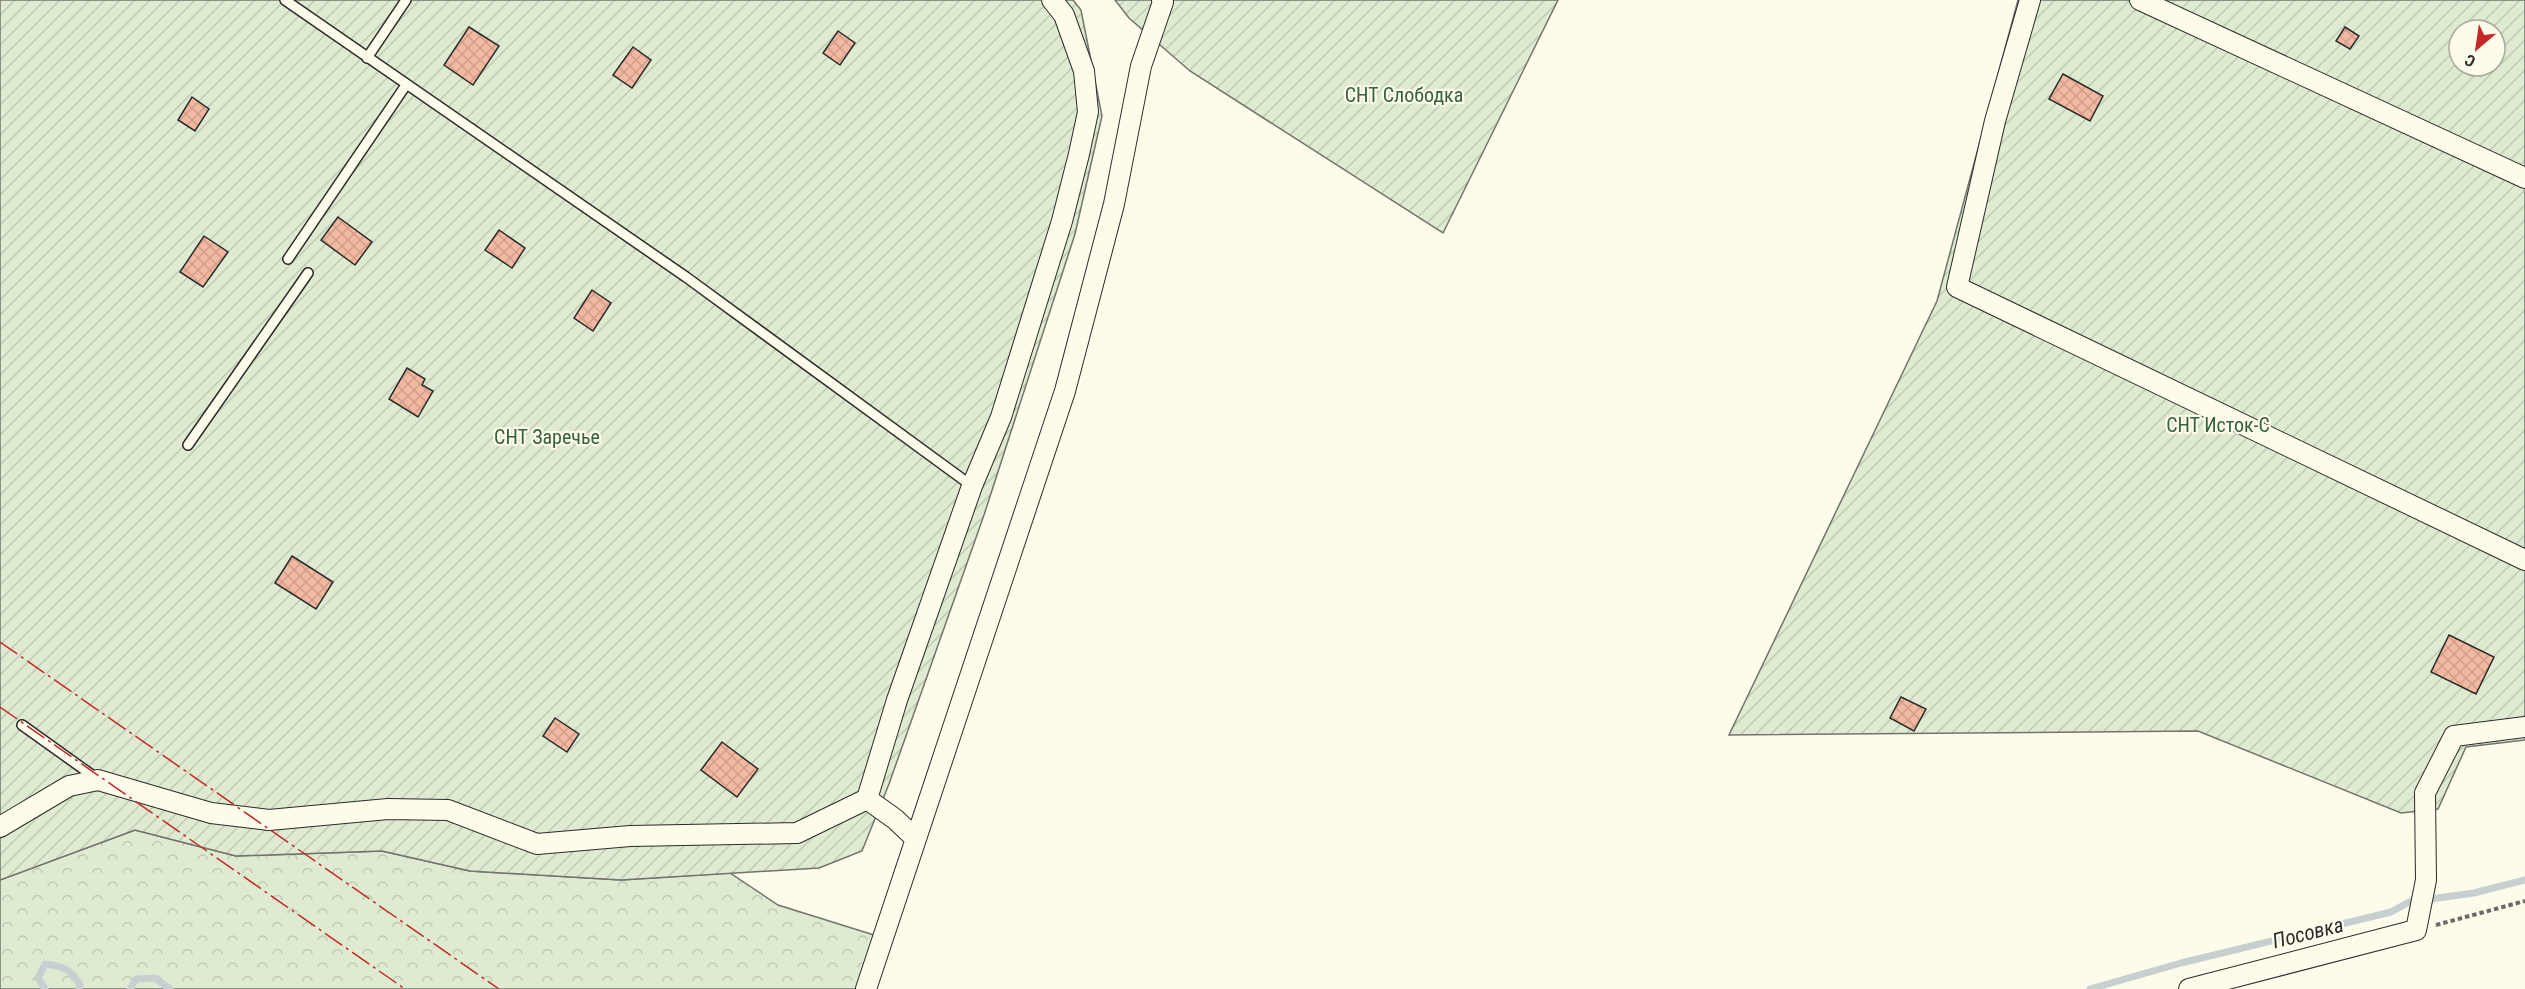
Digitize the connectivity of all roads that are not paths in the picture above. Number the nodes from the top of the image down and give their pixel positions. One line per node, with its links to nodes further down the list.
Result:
1 (285, 0): 7 (lane)
2 (406, 0): 7 (lane)
3 (1052, 0): 13 (street)
4 (1162, 0): 20 (street)
5 (2030, 0): 14 (street)
6 (2140, 0): 9 (street)
7 (367, 58): 8 (lane)
8 (406, 85): 10 (lane); 13 (lane)
9 (2525, 178)
10 (288, 259)
11 (308, 273): 12 (lane)
12 (188, 445)
13 (972, 486): 18 (street)
14 (2525, 560)
15 (22, 725): 17 (lane)
16 (2525, 727): 22 (street)
17 (98, 780): 18 (street); 19 (street)
18 (867, 799): 20 (street)
19 (0, 827)
20 (915, 838): 21 (street)
21 (866, 989)
22 (2189, 989)

